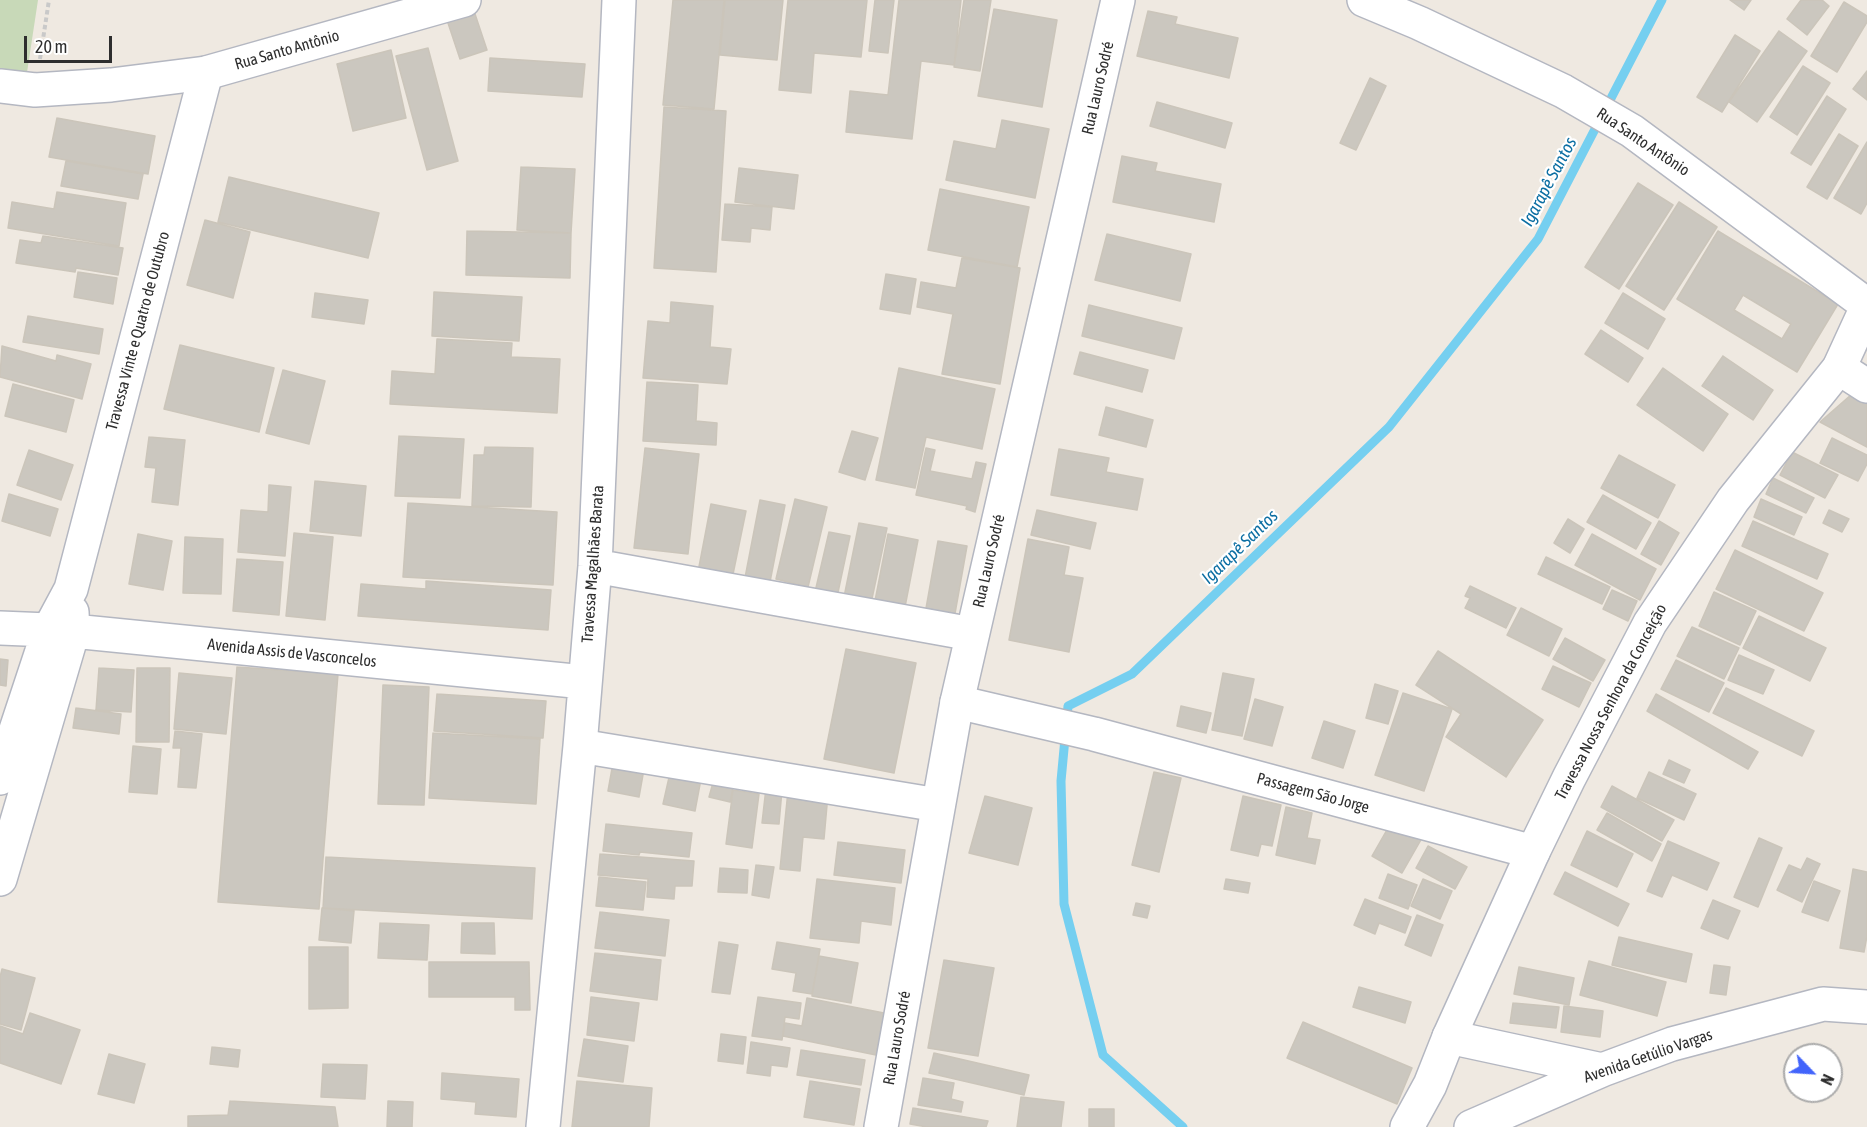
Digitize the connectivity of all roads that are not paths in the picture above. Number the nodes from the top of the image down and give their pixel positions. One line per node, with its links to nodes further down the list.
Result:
1 (464, 0): 5 (street, Rua Santo Antônio)
2 (619, 0): 10 (street, Travessa Magalhães Barata)
3 (1118, 0): 13 (street, Rua Lauro Sodré)
4 (1364, 0): 7 (street, Rua Santo Antônio)
5 (206, 73): 6 (street, Rua Santo Antônio); 12 (street, Travessa Vinte e Quatro de Outubro)
6 (0, 86)
7 (1867, 306): 8 (street, Travessa Nossa Senhora da Conceição)
8 (1839, 368): 9 (street); 19 (street, Travessa Nossa Senhora da Conceição)
9 (1867, 387)
10 (595, 566): 13 (street); 14 (street, Travessa Magalhães Barata)
11 (0, 628): 12 (street, Avenida Assis de Vasconcelos)
12 (61, 631): 14 (street, Avenida Assis de Vasconcelos); 17 (street, Travessa Vinte e Quatro de Outubro); 20 (street, Travessa Vinte e Quatro de Outubro)
13 (972, 634): 15 (street, Rua Lauro Sodré)
14 (584, 682): 16 (street, Travessa Magalhães Barata)
15 (957, 702): 18 (street, Rua Lauro Sodré); 19 (street, Passagem São Jorge)
16 (580, 746): 18 (street); 24 (street, Travessa Magalhães Barata)
17 (0, 778)
18 (938, 806): 25 (street, Rua Lauro Sodré)
19 (1533, 852): 22 (street, Travessa Nossa Senhora da Conceição)
20 (0, 879)
21 (1867, 1007): 23 (street, Avenida Getúlio Vargas)
22 (1449, 1037): 23 (street); 26 (street, Travessa Nossa Senhora da Conceição)
23 (1602, 1070): 27 (street, Avenida Getúlio Vargas)
24 (543, 1127)
25 (881, 1127)
26 (1407, 1127)
27 (1471, 1127)

